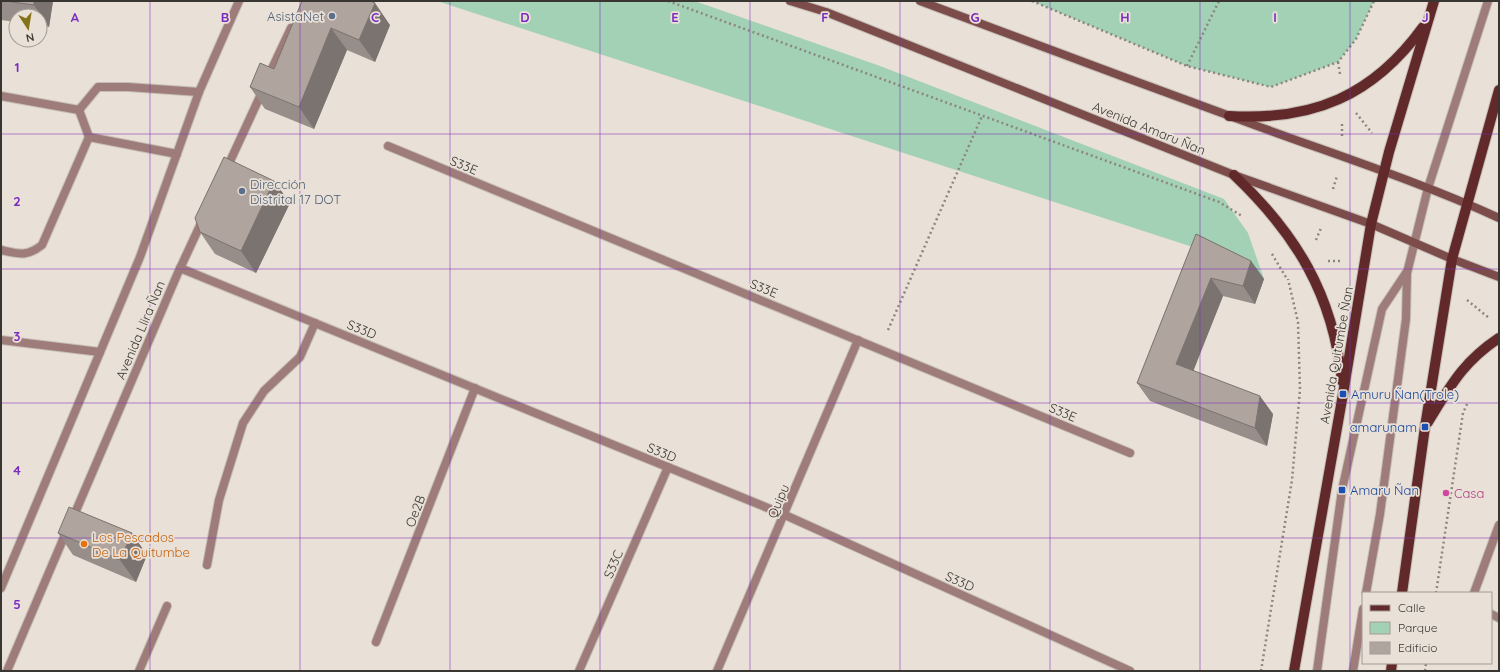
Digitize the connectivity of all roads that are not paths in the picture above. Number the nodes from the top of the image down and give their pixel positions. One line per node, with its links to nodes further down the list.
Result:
1 (239, 1): 9 (street)
2 (790, 1): 18 (main road, Avenida Amaru Ñan)
3 (920, 1): 12 (main road)
4 (1434, 1): 6 (main road, Avenida Quitumbe Ñan)
5 (1488, 1): 19 (street)
6 (1428, 21): 12 (main road); 16 (main road, Avenida Quitumbe Ñan)
7 (294, 23): 17 (street)
8 (1499, 90): 20 (main road)
9 (199, 92): 11 (street); 15 (street)
10 (1, 96): 11 (street)
11 (79, 110): 13 (street)
12 (1229, 116): 16 (main road)
13 (90, 137): 15 (street); 25 (street)
14 (388, 146): 33 (street, S33E)
15 (177, 154): 34 (street)
16 (1385, 172): 19 (main road); 23 (main road, Avenida Quitumbe Ñan)
17 (224, 174)
18 (1234, 175): 23 (main road, Avenida Amaru Ñan); 36 (main road)
19 (1428, 188): 20 (main road); 24 (street)
20 (1468, 204): 22 (main road); 26 (main road)
21 (207, 211): 27 (street, Avenida Llira Ñan)
22 (1499, 218)
23 (1371, 224): 24 (main road, Avenida Amaru Ñan); 36 (main road, Avenida Quitumbe Ñan)
24 (1414, 243): 26 (main road, Avenida Amaru Ñan); 28 (street)
25 (1, 250)
26 (1452, 259): 29 (main road, Avenida Amaru Ñan); 37 (main road)
27 (180, 268): 30 (street, S33D); 50 (street, Avenida Llira Ñan)
28 (1407, 273): 44 (street); 56 (street)
29 (1499, 277)
30 (315, 323): 35 (street, S33D); 42 (street)
31 (1499, 338): 37 (main road)
32 (1, 340): 34 (street)
33 (858, 340): 38 (street, S33E); 40 (street, Quipu)
34 (100, 352): 43 (street)
35 (475, 388): 39 (street, S33D); 49 (street, Oe2B)
36 (1343, 394): 55 (main road, Avenida Quitumbe Ñan)
37 (1425, 427): 45 (main road)
38 (1130, 453)
39 (668, 468): 40 (street, S33D); 52 (street, S33C)
40 (785, 515): 53 (street, Quipu); 54 (street, S33D)
41 (1499, 525): 46 (street)
42 (207, 565)
43 (1, 588)
44 (1366, 592)
45 (1402, 592)
46 (1474, 592)
47 (167, 606): 51 (street)
48 (1362, 615): 57 (street)
49 (376, 642)
50 (7, 671)
51 (139, 671)
52 (580, 671)
53 (717, 671)
54 (1130, 671)
55 (1294, 671)
56 (1317, 671)
57 (1353, 671)

